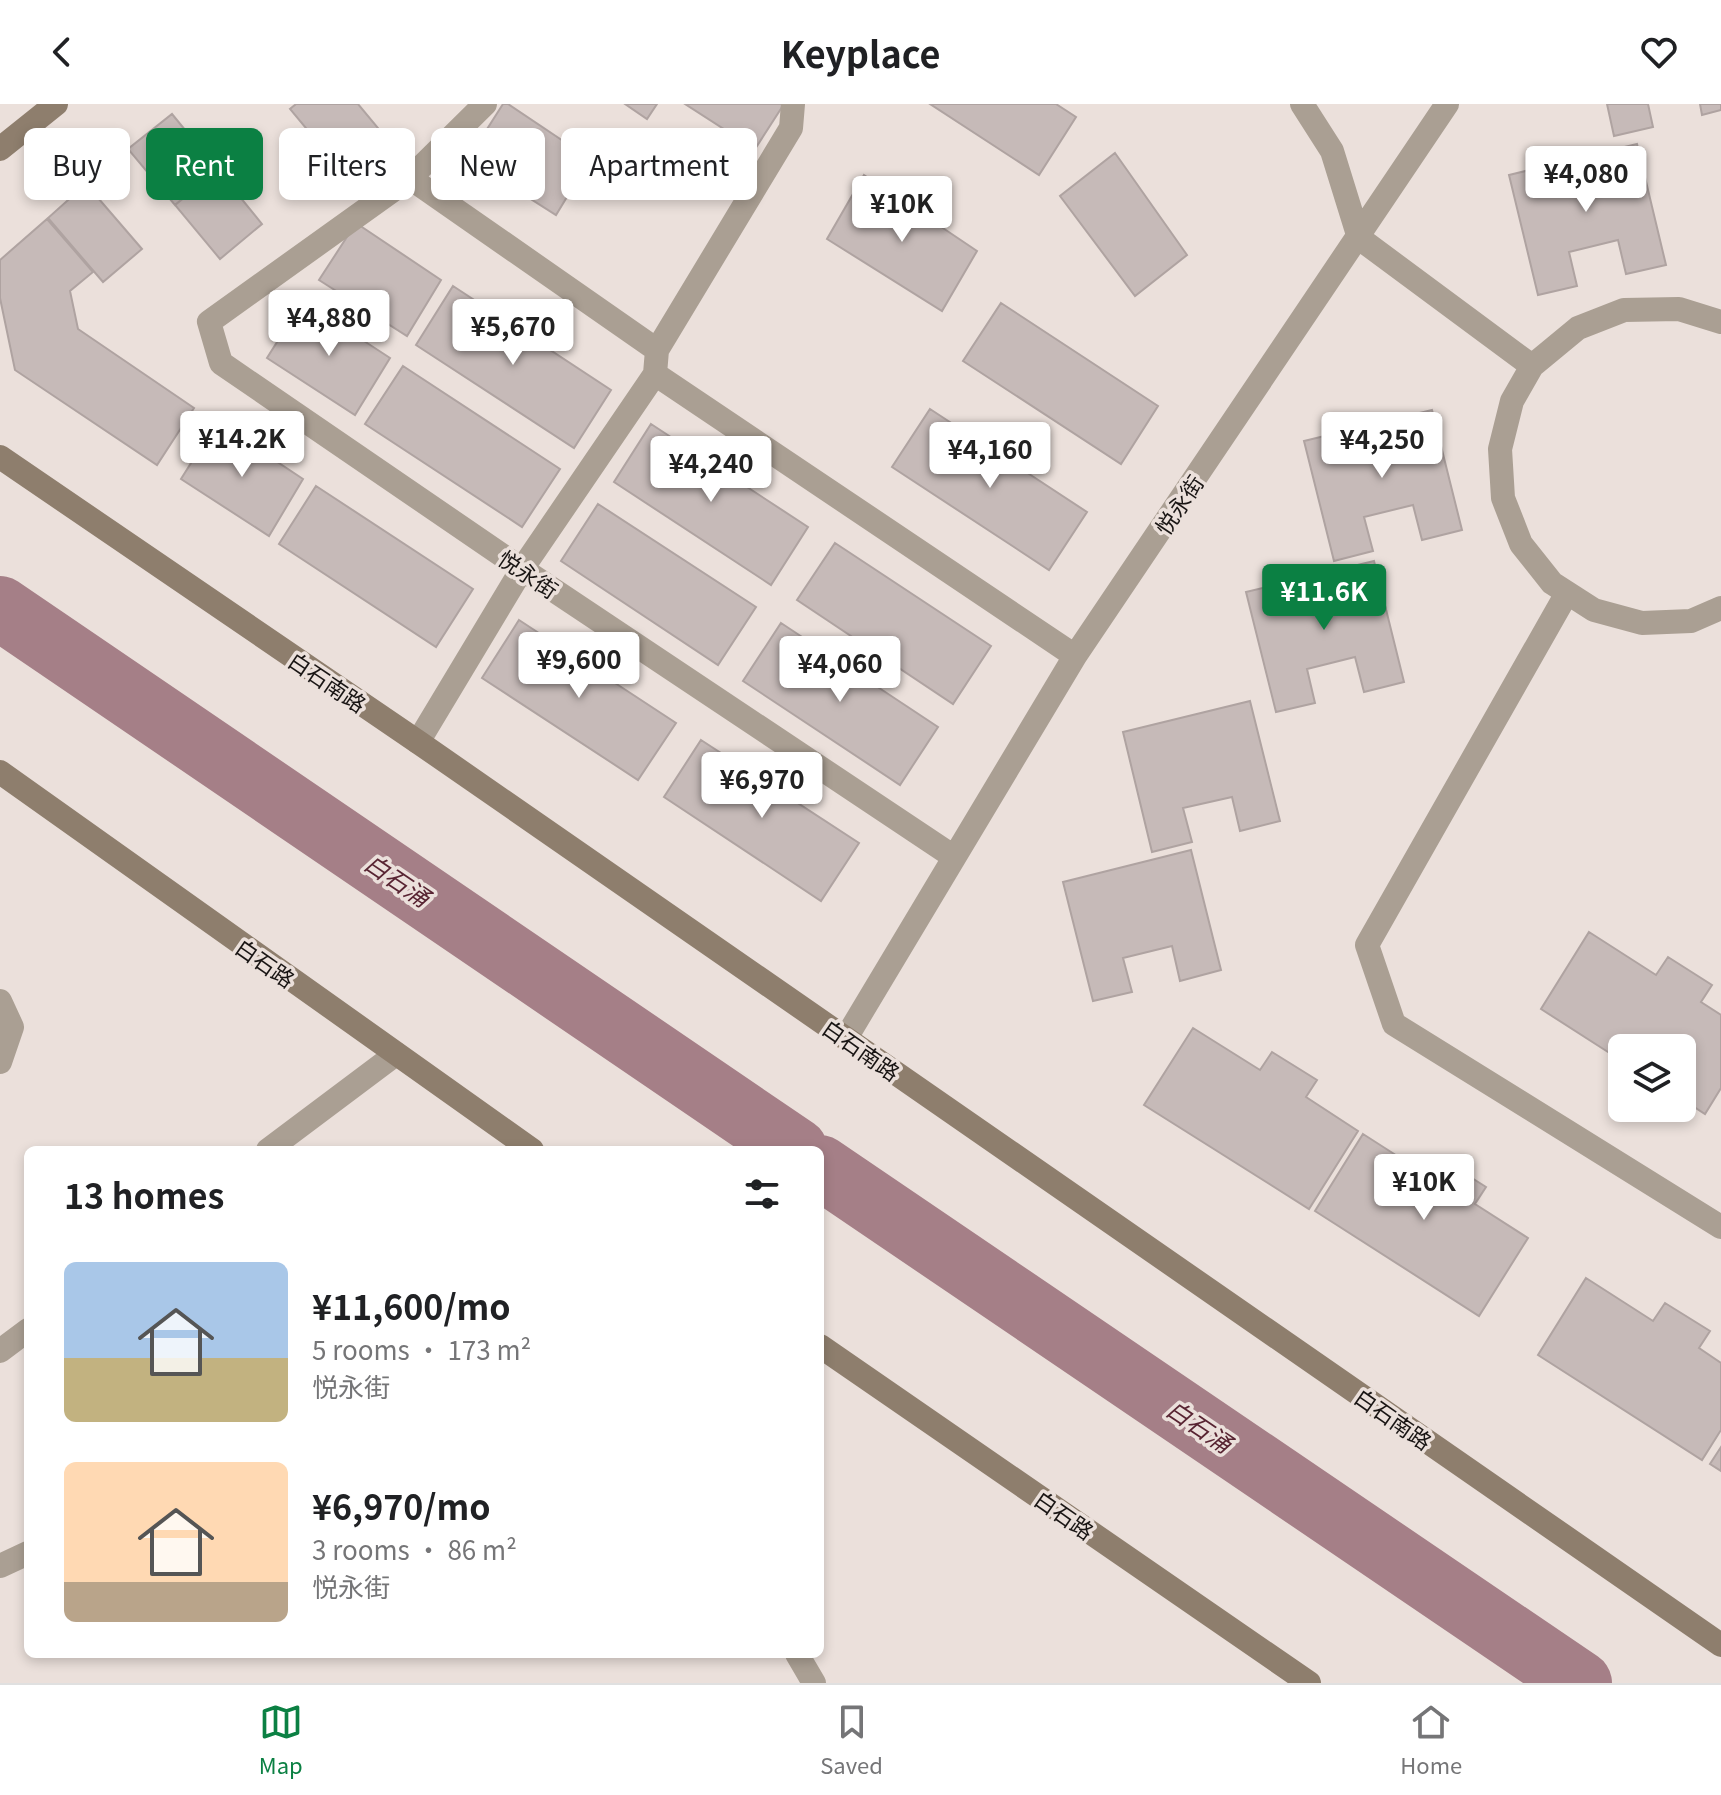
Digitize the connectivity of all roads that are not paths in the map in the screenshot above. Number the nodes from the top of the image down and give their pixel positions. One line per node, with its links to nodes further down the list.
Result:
1 (56, 104): 6 (street)
2 (485, 104): 7 (street)
3 (793, 104): 12 (street)
4 (1302, 104): 10 (street)
5 (1447, 104): 10 (street, 悦永街)
6 (0, 149)
7 (415, 173)
8 (415, 181): 12 (street)
9 (379, 200): 16 (street, 悦永街)
10 (1359, 238): 13 (street); 19 (street, 悦永街)
11 (1721, 322): 13 (street)
12 (657, 350): 14 (street)
13 (1532, 366): 17 (street)
14 (655, 374): 16 (street); 19 (street)
15 (0, 457): 20 (street, 白石南路)
16 (522, 569): 20 (street); 22 (street, 悦永街)
17 (1567, 593): 18 (street); 29 (street)
18 (1721, 608)
19 (1075, 656): 22 (street, 悦永街)
20 (418, 742): 24 (street, 白石南路)
21 (0, 772): 25 (street, 白石路)
22 (954, 857): 24 (street, 悦永街)
23 (0, 1001): 26 (street)
24 (846, 1038): 35 (street, 白石南路)
25 (396, 1054): 27 (street); 28 (street, 白石路)
26 (0, 1062)
27 (273, 1146)
28 (526, 1146)
29 (1721, 1227)
30 (24, 1333): 32 (street)
31 (824, 1349): 38 (street, 白石路)
32 (0, 1351)
33 (24, 1555): 34 (street)
34 (0, 1566)
35 (1721, 1645)
36 (799, 1658): 37 (street)
37 (814, 1683)
38 (1309, 1683)

